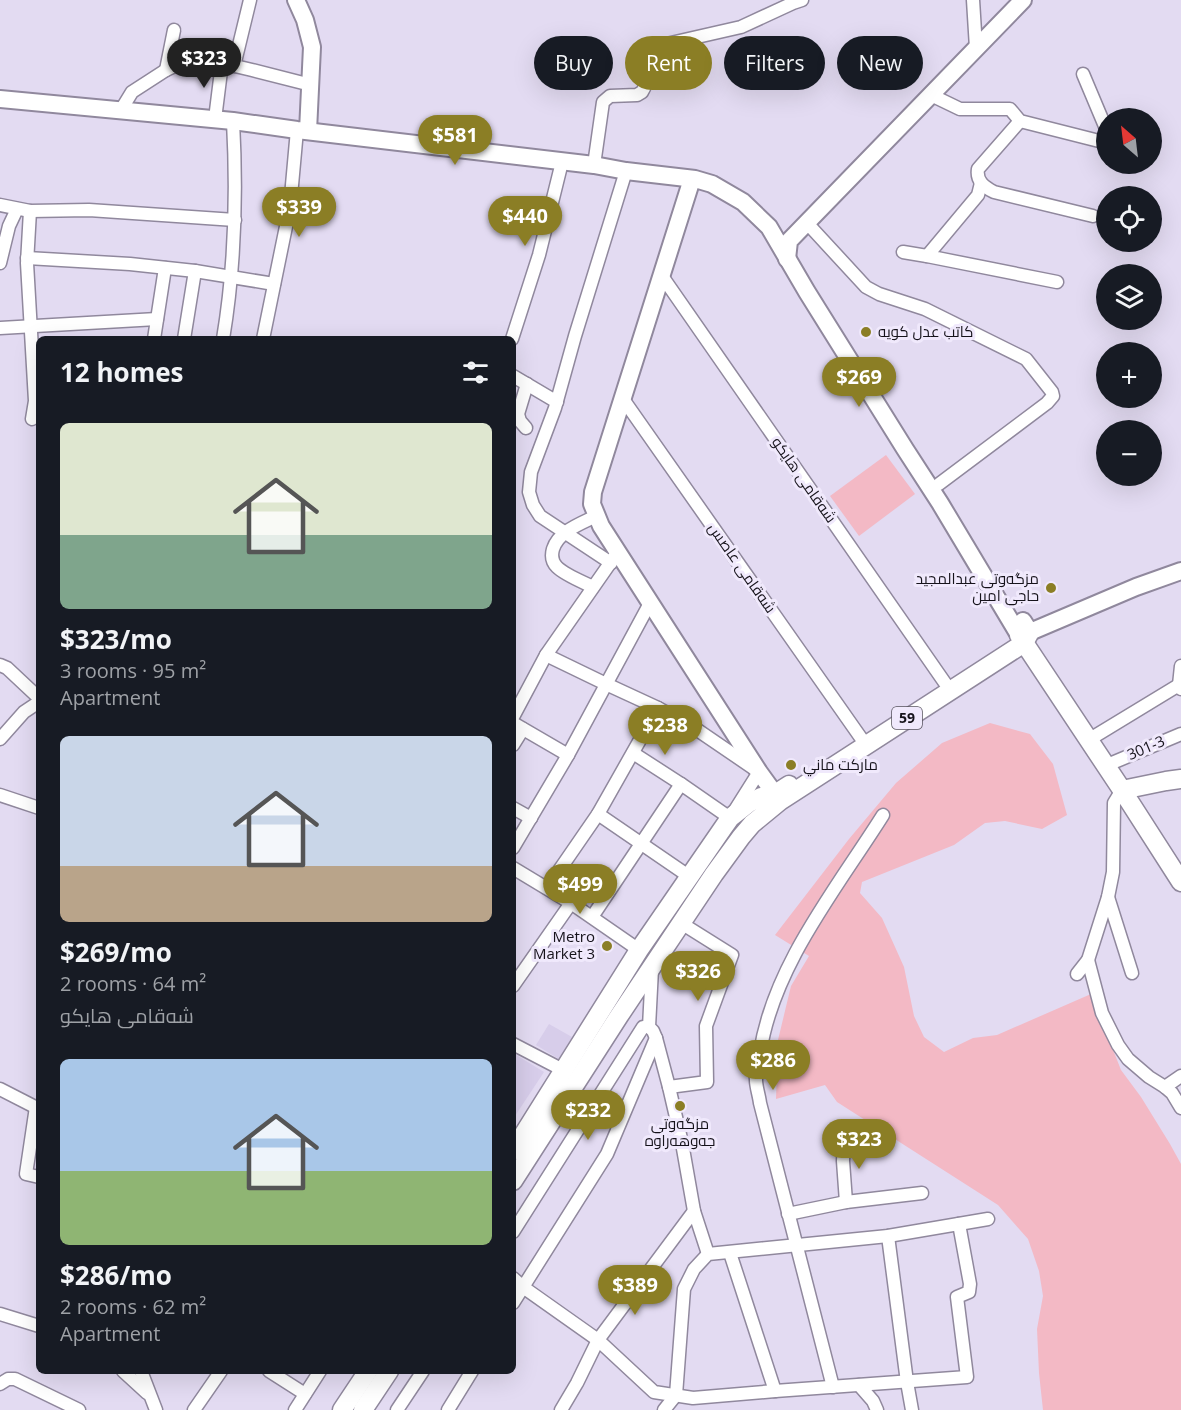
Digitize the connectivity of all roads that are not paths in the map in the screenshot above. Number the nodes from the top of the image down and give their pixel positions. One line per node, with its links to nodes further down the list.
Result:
1 (250, 0): 8 (street)
2 (296, 0): 11 (street)
3 (802, 0): 22 (street)
4 (973, 0): 7 (street)
5 (1023, 0): 7 (street)
6 (174, 30): 9 (street)
7 (976, 48): 12 (street)
8 (228, 64): 9 (street); 11 (street); 16 (street)
9 (166, 70): 15 (street)
10 (1083, 74): 14 (street)
11 (311, 85): 19 (street)
12 (931, 94): 18 (street); 31 (street)
13 (0, 99): 15 (street)
14 (1097, 108)
15 (121, 110): 16 (street)
16 (215, 119): 17 (street)
17 (234, 121): 19 (street); 30 (street)
18 (1020, 121): 20 (street); 25 (street)
19 (303, 130): 21 (street); 41 (street)
20 (1096, 140)
21 (562, 162): 22 (street); 49 (street)
22 (594, 165): 23 (street)
23 (626, 171): 24 (street); 54 (street)
24 (694, 179): 31 (street); 38 (street)
25 (981, 183): 29 (street); 33 (street)
26 (0, 205): 27 (street)
27 (16, 208): 28 (street); 35 (street)
28 (30, 211): 30 (street); 34 (street)
29 (1093, 216)
30 (235, 220): 39 (street)
31 (791, 237): 59 (street); 59 (street); 66 (street)
32 (903, 252): 33 (street)
33 (927, 256): 40 (street)
34 (27, 258): 36 (street); 43 (street)
35 (0, 263)
36 (165, 268): 37 (street); 42 (street)
37 (195, 271): 39 (street); 46 (street)
38 (662, 276): 53 (street); 70 (street, شه‌قامی هایكو)
39 (231, 277): 41 (street); 47 (street)
40 (1057, 282)
41 (274, 284): 48 (street)
42 (157, 319): 43 (street); 45 (street)
43 (31, 326): 44 (street); 50 (street)
44 (0, 328)
45 (154, 336)
46 (184, 336)
47 (223, 336)
48 (264, 336)
49 (513, 336)
50 (36, 359): 55 (street)
51 (516, 378): 52 (street)
52 (527, 384): 54 (street); 57 (street)
53 (623, 399): 60 (street); 80 (street, شه‌قامی عاصس)
54 (557, 402): 58 (street)
55 (32, 419)
56 (516, 425): 57 (street)
57 (526, 428): 58 (street)
58 (544, 438): 61 (street)
59 (939, 484): 66 (street)
60 (596, 516): 61 (street); 62 (street)
61 (564, 533): 62 (street); 64 (street)
62 (614, 557): 64 (street); 65 (street)
63 (1181, 571): 66 (street)
64 (594, 587): 67 (street)
65 (650, 603): 71 (street); 85 (street)
66 (1024, 637): 70 (main road, 59); 79 (main road); 88 (main road); 90 (main road, 59)
67 (546, 655): 71 (street); 76 (street)
68 (1181, 666): 72 (street)
69 (2, 669): 73 (street)
70 (945, 683): 80 (main road, 59)
71 (606, 684): 75 (street); 83 (street)
72 (1180, 687): 79 (street)
73 (36, 697)
74 (36, 702): 81 (street)
75 (658, 708): 82 (street); 85 (street)
76 (516, 711)
77 (518, 726): 83 (street)
78 (1181, 734): 84 (street, 301-3)
79 (1095, 736): 84 (main road)
80 (861, 738): 90 (main road, 59)
81 (0, 739)
82 (633, 753): 87 (street); 93 (street)
83 (568, 755): 95 (street)
84 (1112, 763): 88 (main road)
85 (759, 772): 90 (street); 96 (street)
86 (1181, 779): 88 (main road)
87 (681, 784): 96 (street); 99 (street)
88 (1125, 789): 102 (main road); 104 (street)
89 (0, 795): 91 (street)
90 (778, 797): 96 (main road, 59); 97 (main road, 59)
91 (36, 807)
92 (516, 810): 95 (street)
93 (598, 814): 99 (street); 103 (street)
94 (883, 815): 131 (street)
95 (531, 818): 98 (street)
96 (730, 818): 97 (main road); 101 (main road, 59)
97 (747, 829): 107 (main road, 59)
98 (516, 843)
99 (641, 843): 101 (street); 106 (street)
100 (516, 870): 103 (street)
101 (690, 877): 108 (main road, 59)
102 (1181, 882)
103 (547, 888): 105 (street)
104 (1108, 897): 109 (street); 112 (street)
105 (571, 903): 106 (street); 113 (street)
106 (592, 917): 108 (street)
107 (681, 923): 110 (main road, 59); 118 (street)
108 (639, 950): 116 (main road, 59)
109 (1088, 960): 111 (street); 119 (street)
110 (652, 965): 114 (main road, 59); 114 (street)
111 (1077, 974)
112 (1132, 974)
113 (516, 982)
114 (638, 1025): 118 (street); 127 (main road, 59); 134 (street); 140 (street)
115 (516, 1046): 116 (street)
116 (562, 1071): 125 (main road, 59)
117 (1181, 1076): 119 (street)
118 (669, 1087): 130 (street)
119 (1165, 1087): 122 (street)
120 (0, 1089): 121 (street)
121 (36, 1107)
122 (1181, 1108)
123 (36, 1114): 126 (street)
124 (843, 1140): 129 (street)
125 (516, 1146)
126 (36, 1177)
127 (516, 1177)
128 (922, 1193): 129 (street)
129 (846, 1202): 131 (street)
130 (694, 1211): 138 (street); 144 (street)
131 (788, 1214): 136 (street)
132 (988, 1219): 133 (street)
133 (959, 1224): 135 (street); 154 (street)
134 (516, 1227)
135 (888, 1236): 136 (street); 154 (street)
136 (796, 1245): 137 (street); 157 (street)
137 (730, 1252): 138 (street); 158 (street)
138 (708, 1254): 160 (street)
139 (516, 1281): 140 (street)
140 (523, 1287): 141 (street); 144 (street)
141 (516, 1298)
142 (0, 1314): 143 (street)
143 (36, 1325)
144 (598, 1341): 160 (street); 170 (street)
145 (126, 1374): 161 (street)
146 (142, 1374): 161 (street)
147 (219, 1374): 164 (street)
148 (274, 1374): 159 (street)
149 (318, 1374): 159 (street)
150 (366, 1374): 166 (main road)
151 (387, 1374): 167 (main road)
152 (421, 1374): 168 (street)
153 (470, 1374): 169 (street)
154 (907, 1382): 156 (street); 173 (street)
155 (0, 1384): 162 (street)
156 (860, 1385): 157 (street); 172 (street)
157 (833, 1387): 158 (street)
158 (775, 1390): 160 (street)
159 (305, 1394): 165 (street)
160 (676, 1395): 171 (street)
161 (150, 1396): 163 (street)
162 (79, 1410)
163 (156, 1410)
164 (194, 1410)
165 (295, 1410)
166 (342, 1410)
167 (363, 1410)
168 (397, 1410)
169 (448, 1410)
170 (561, 1410)
171 (664, 1410)
172 (877, 1410)
173 (912, 1410)

